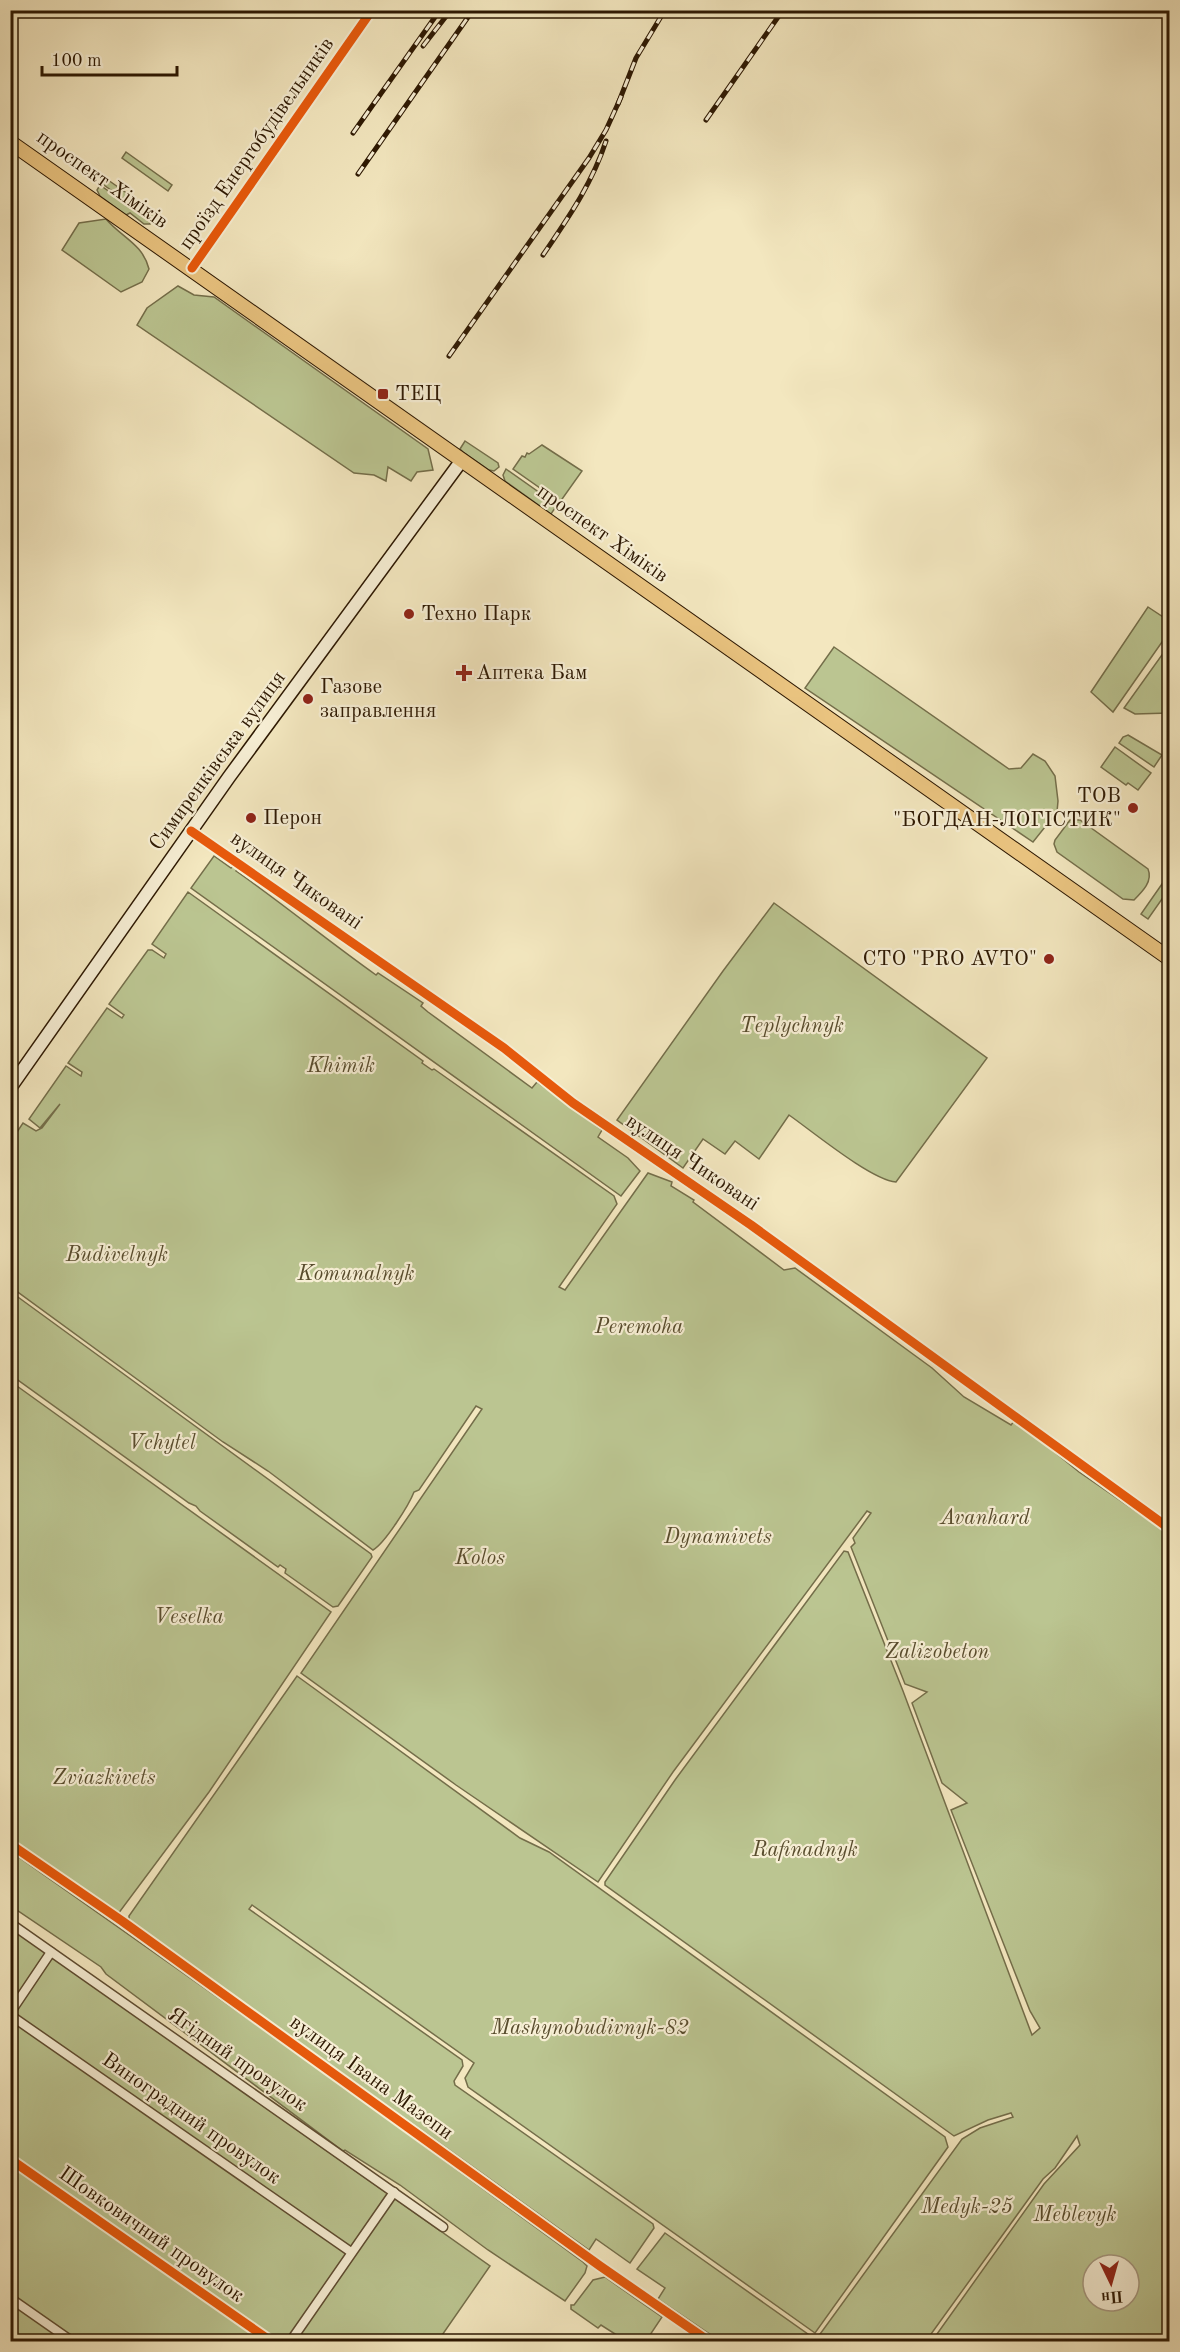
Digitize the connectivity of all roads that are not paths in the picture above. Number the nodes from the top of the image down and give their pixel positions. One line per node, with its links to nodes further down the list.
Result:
1 (372, 10): 3 (street, проїзд Енергобудівельників)
2 (10, 142): 3 (main road, проспект Хіміків)
3 (192, 268): 4 (main road, проспект Хіміків)
4 (462, 460): 5 (main road, Симиренківська вулиця); 6 (main road, проспект Хіміків)
5 (191, 831): 7 (main road, Симиренківська вулиця); 8 (street, вулиця Чиковані)
6 (1170, 959)
7 (10, 1088)
8 (1170, 1529)
9 (10, 1844): 21 (street, вулиця Івана Мазепи)
10 (10, 1923): 11 (street, Ягідний провулок)
11 (51, 1952): 12 (street); 14 (street, Ягідний провулок)
12 (10, 2014): 16 (street, Виноградний провулок)
13 (10, 2159): 19 (street, Шовковичний провулок)
14 (394, 2193): 15 (street, Ягідний провулок); 16 (street)
15 (443, 2227)
16 (351, 2252): 20 (street)
17 (10, 2298): 18 (street)
18 (73, 2342)
19 (272, 2342)
20 (290, 2342)
21 (710, 2342)

